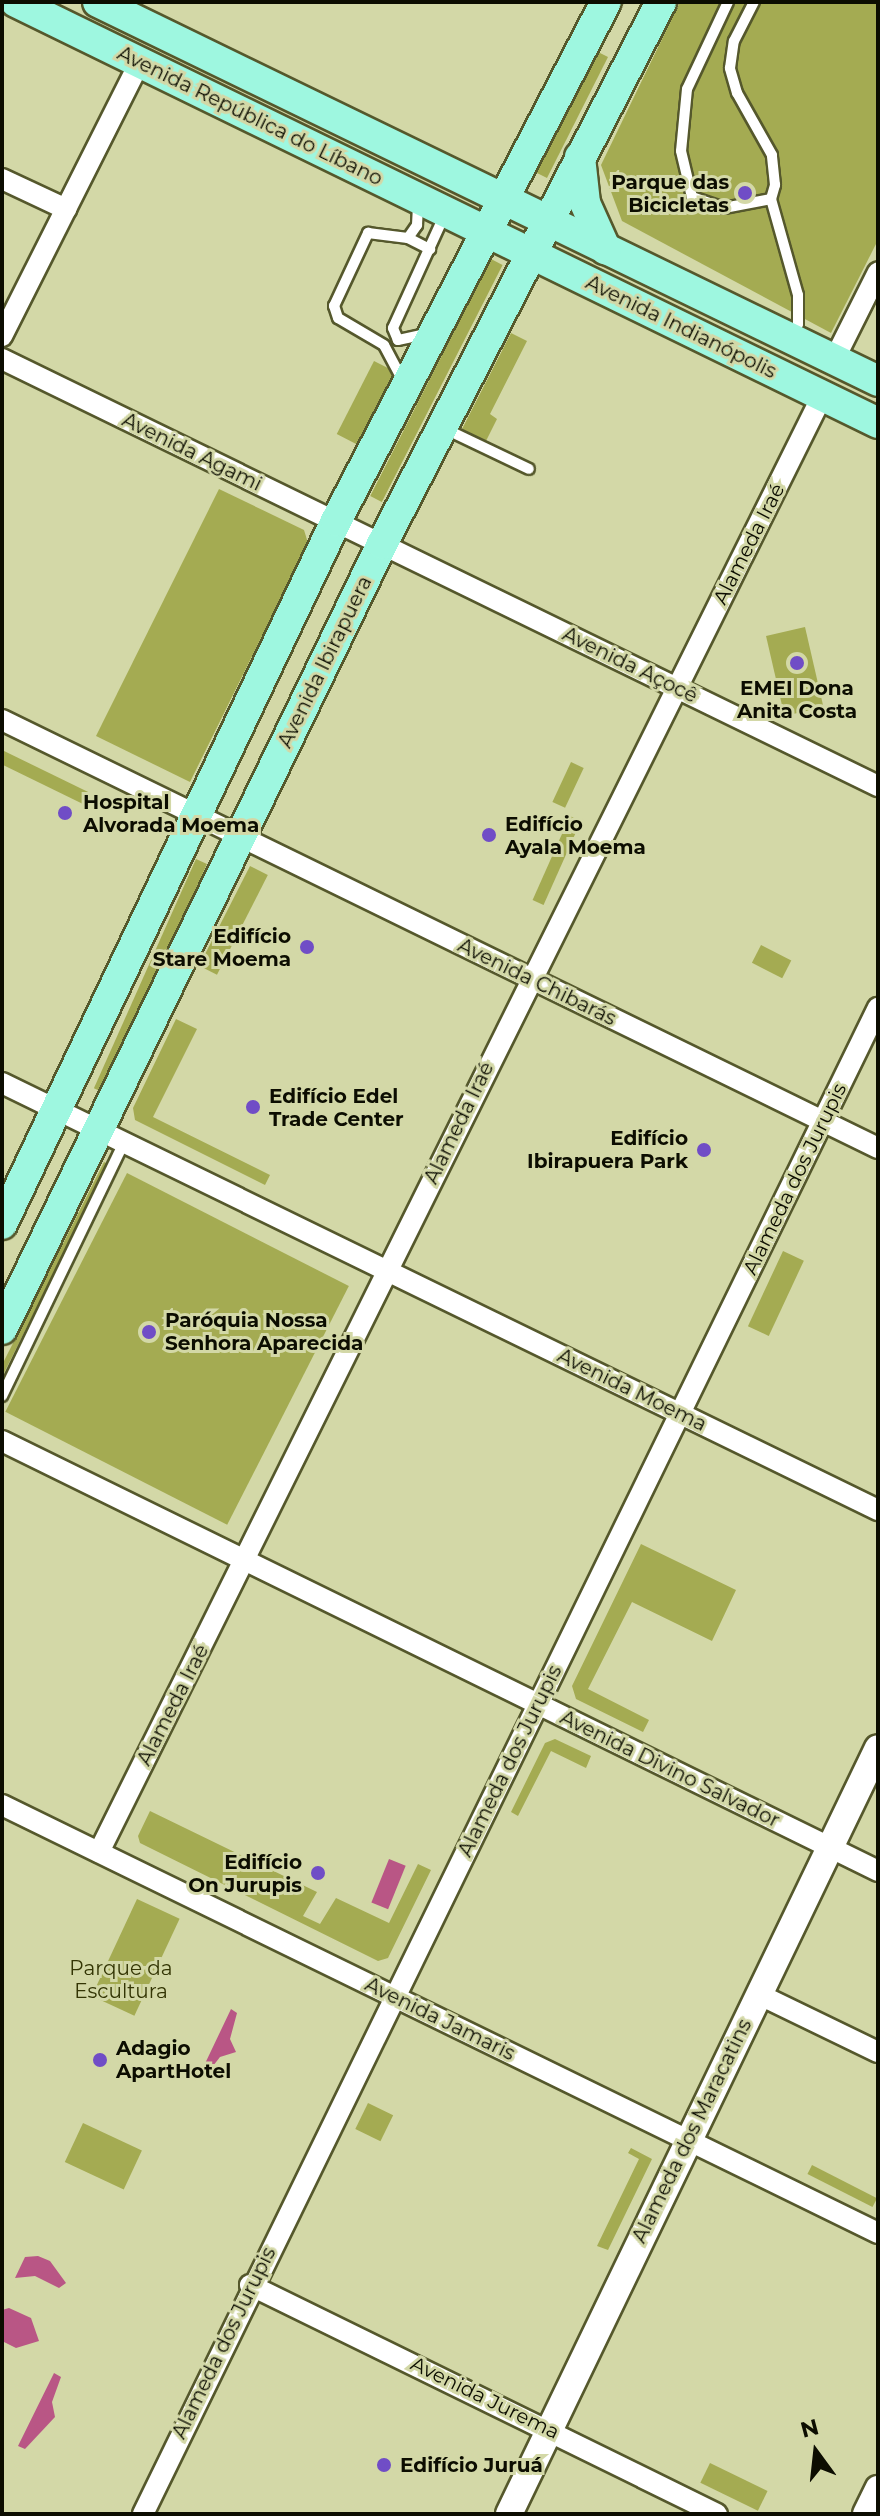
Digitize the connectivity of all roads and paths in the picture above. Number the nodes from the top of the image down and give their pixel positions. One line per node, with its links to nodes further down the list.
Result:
1 (16, 2): 7 (main road, Avenida República do Líbano)
2 (98, 2): 8 (main road, Avenida República do Líbano)
3 (606, 2): 12 (main road)
4 (661, 2): 9 (main road, Avenida Ibirapuera)
5 (728, 2): 13 (lane)
6 (754, 2): 13 (lane)
7 (140, 62): 8 (main road); 11 (main road, Avenida República do Líbano); 14 (street)
8 (223, 64): 12 (main road, Avenida República do Líbano)
9 (580, 154): 16 (main road, Avenida Ibirapuera); 20 (main road)
10 (2, 179): 14 (street)
11 (415, 197): 15 (main road, Avenida República do Líbano); 18 (lane)
12 (501, 199): 16 (main road, Avenida Indianópolis); 17 (main road)
13 (771, 199): 25 (lane)
14 (66, 209): 24 (street)
15 (445, 212): 17 (main road, Avenida República do Líbano); 19 (lane)
16 (547, 221): 20 (main road, Avenida Indianópolis); 21 (main road, Avenida Ibirapuera)
17 (484, 232): 21 (main road, Avenida Indianópolis); 23 (main road)
18 (408, 238): 19 (lane); 27 (lane)
19 (430, 249): 26 (lane)
20 (606, 250): 25 (main road, Avenida Indianópolis)
21 (530, 254): 32 (main road, Avenida Indianópolis); 34 (main road, Avenida Ibirapuera)
22 (878, 272): 29 (street)
23 (432, 332): 26 (lane); 31 (main road)
24 (2, 336)
25 (790, 339): 29 (main road, Avenida Indianópolis)
26 (398, 340): 27 (lane)
27 (390, 352): 31 (lane)
28 (2, 359): 36 (street, Avenida Agami)
29 (834, 360): 30 (main road, Avenida Indianópolis)
30 (878, 381)
31 (404, 385): 36 (main road)
32 (822, 396): 33 (main road, Avenida Indianópolis); 38 (street, Alameda Iraé)
33 (878, 423)
34 (442, 427): 35 (lane); 37 (main road, Avenida Ibirapuera)
35 (529, 469)
36 (336, 521): 37 (street, Avenida Agami); 41 (main road)
37 (382, 544): 38 (street, Avenida Açocê); 42 (main road, Avenida Ibirapuera)
38 (677, 688): 40 (street, Avenida Açocê); 43 (street, Alameda Iraé)
39 (2, 720): 41 (street, Avenida Chibarás)
40 (878, 786)
41 (197, 814): 42 (street, Avenida Chibarás); 46 (main road)
42 (240, 837): 43 (street, Avenida Chibarás); 48 (main road, Avenida Ibirapuera)
43 (531, 978): 47 (street, Avenida Chibarás); 51 (street, Alameda Iraé)
44 (878, 1008): 47 (street, Alameda dos Jurupis)
45 (2, 1083): 46 (street)
46 (56, 1110): 48 (street); 50 (main road)
47 (823, 1122): 49 (street, Avenida Chibarás); 54 (street, Alameda dos Jurupis)
48 (111, 1137): 51 (street, Avenida Moema); 52 (main road, Avenida Ibirapuera); 53 (lane, Avenida Ibirapuera)
49 (878, 1148)
50 (2, 1224)
51 (387, 1270): 54 (street, Avenida Moema); 57 (street, Alameda Iraé)
52 (2, 1329)
53 (2, 1396)
54 (679, 1413): 56 (street, Avenida Moema); 58 (street, Alameda dos Jurupis)
55 (2, 1441): 57 (street, Avenida Divino Salvador)
56 (878, 1510)
57 (246, 1561): 58 (street, Avenida Divino Salvador); 62 (street, Alameda Iraé)
58 (538, 1704): 61 (street, Avenida Divino Salvador); 65 (street, Alameda dos Jurupis)
59 (878, 1748): 61 (main road, Alameda dos Maracatins)
60 (2, 1805): 62 (street, Avenida Jamaris)
61 (829, 1847): 63 (street, Avenida Divino Salvador); 64 (main road, Alameda dos Maracatins)
62 (99, 1852): 65 (street, Avenida Jamaris)
63 (878, 1871)
64 (758, 1994): 66 (street); 67 (main road, Alameda dos Maracatins)
65 (394, 1997): 67 (street, Avenida Jamaris); 69 (street, Alameda dos Jurupis)
66 (878, 2052)
67 (687, 2140): 68 (street, Avenida Jamaris); 70 (main road, Alameda dos Maracatins)
68 (878, 2233)
69 (250, 2285): 70 (street, Avenida Jurema); 72 (street, Alameda dos Jurupis)
70 (549, 2429): 73 (main road, Alameda dos Maracatins); 74 (street, Avenida Jurema)
71 (878, 2489): 75 (main road)
72 (143, 2514)
73 (509, 2514)
74 (717, 2514)
75 (866, 2514)

